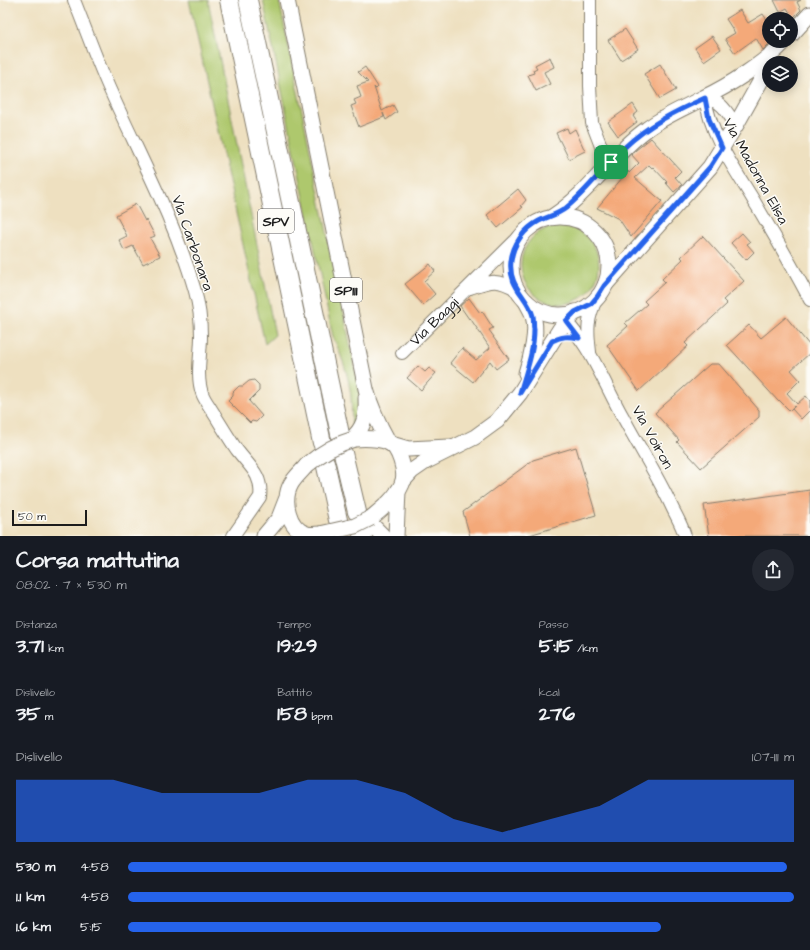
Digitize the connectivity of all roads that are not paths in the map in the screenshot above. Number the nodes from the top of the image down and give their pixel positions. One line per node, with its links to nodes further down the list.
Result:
1 (74, 0): 37 (street, Via Carbonara)
2 (230, 0): 28 (highway, SPV)
3 (248, 0): 27 (highway, SPV)
4 (287, 0): 25 (main road, SP111)
5 (590, 0): 13 (street)
6 (810, 14): 7 (main road)
7 (798, 27)
8 (777, 48): 10 (main road, Via Baggi)
9 (762, 79): 11 (main road, Via Baggi)
10 (705, 98): 11 (street); 12 (street, Via Madonna Elisa); 13 (main road, Via Baggi)
11 (736, 125): 12 (main road, Via Baggi)
12 (722, 148): 17 (main road, Via Baggi); 19 (street, Via Madonna Elisa)
13 (611, 162): 14 (main road, Via Baggi)
14 (552, 217): 15 (main road, Via Baggi); 17 (main road, Via Baggi)
15 (521, 235): 16 (street, Via Baggi); 18 (main road, Via Baggi)
16 (467, 289): 18 (street, Via Baggi); 23 (street, Via Baggi)
17 (601, 292): 20 (main road, Via Baggi); 24 (street, Via Voiron)
18 (522, 295): 20 (main road, Via Baggi); 26 (main road, Via Baggi)
19 (810, 300)
20 (566, 316): 21 (street, Via Voiron); 22 (main road, Via Baggi)
21 (579, 338): 22 (street); 24 (street, Via Voiron)
22 (552, 341): 26 (main road, Via Baggi)
23 (402, 353)
24 (590, 355): 40 (street, Via Voiron)
25 (366, 389): 27 (main road, SP111); 29 (main road, SP111)
26 (520, 393): 30 (main road, Via Baggi)
27 (348, 441): 29 (main road, Via Baggi); 33 (main road, Via Baggi, bridge); 35 (highway, SPV)
28 (322, 443)
29 (390, 443): 30 (main road, Via Baggi); 32 (main road, SP111)
30 (454, 447): 32 (main road, Via Baggi)
31 (325, 462): 34 (highway)
32 (401, 486): 35 (main road, Via Baggi); 39 (main road, SP111)
33 (286, 499): 36 (main road); 38 (main road)
34 (338, 520)
35 (366, 527): 36 (main road, bridge)
36 (298, 534)
37 (233, 536)
38 (264, 536)
39 (396, 536)
40 (685, 536)

